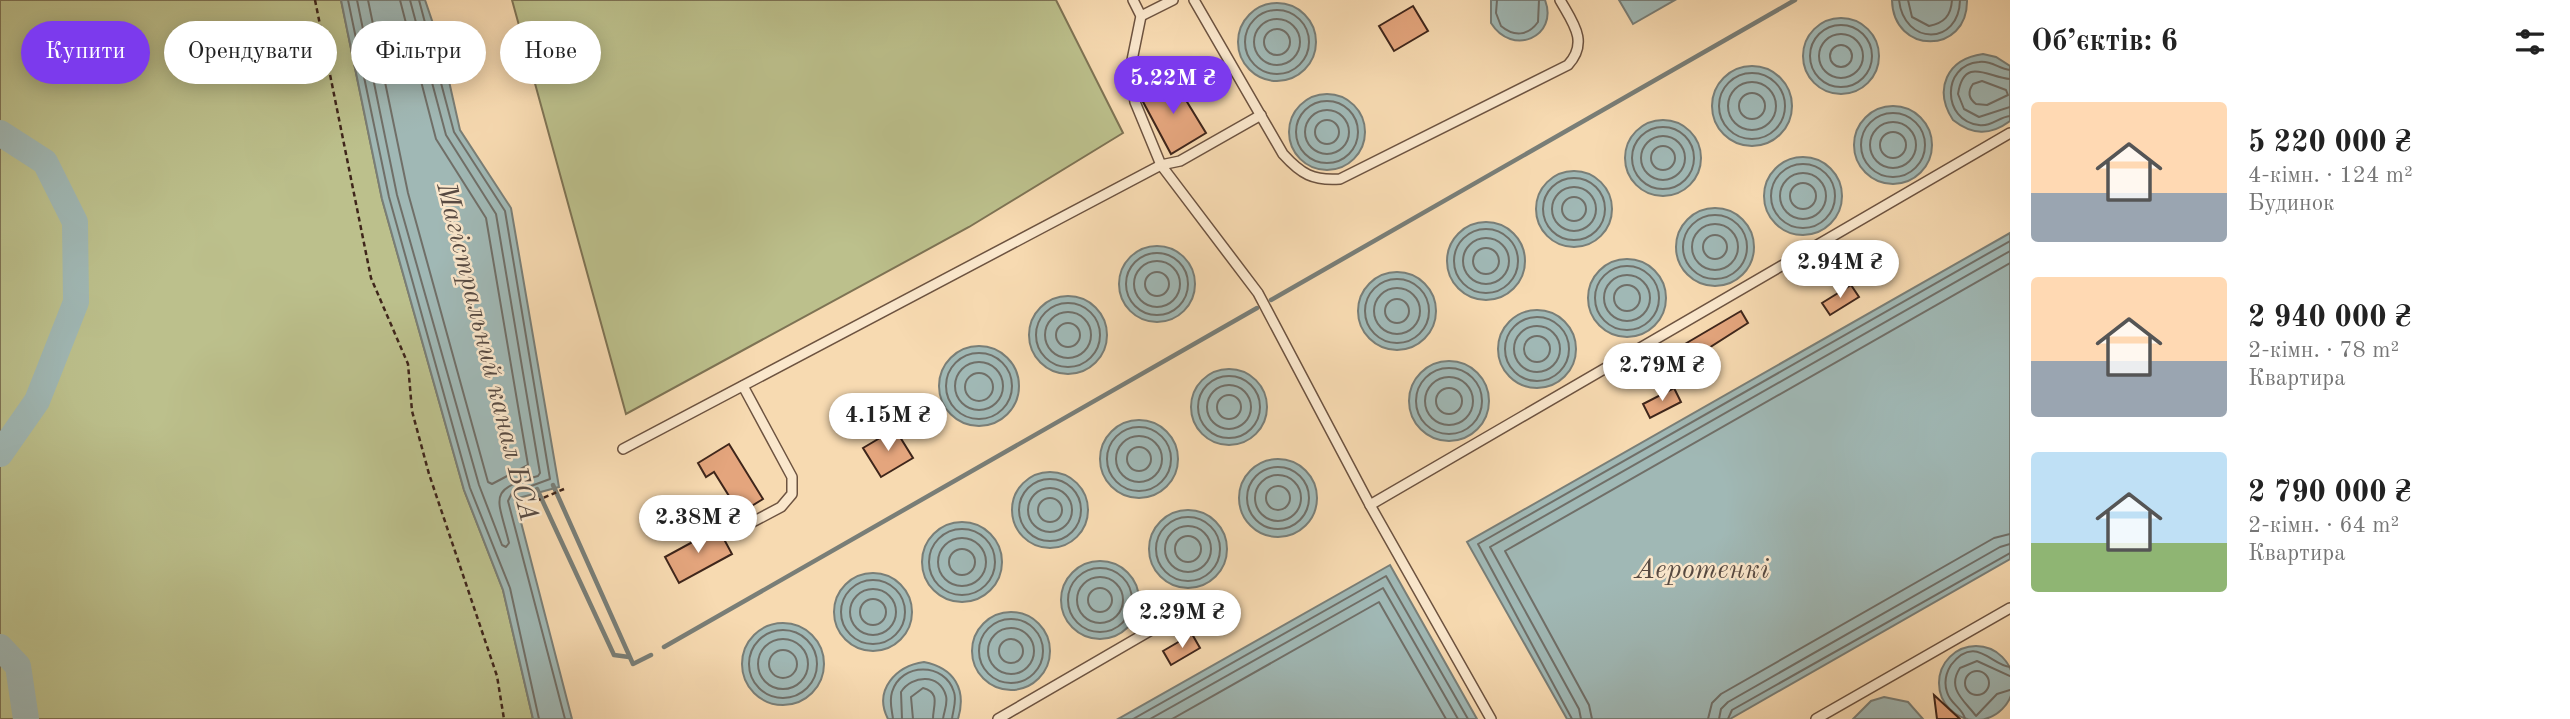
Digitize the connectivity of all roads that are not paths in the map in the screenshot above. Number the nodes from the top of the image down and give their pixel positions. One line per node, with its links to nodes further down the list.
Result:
1 (1133, 0): 5 (lane)
2 (1173, 0): 5 (lane)
3 (1194, 0): 6 (lane)
4 (1560, 0): 6 (lane)
5 (1142, 16): 8 (lane)
6 (1261, 115): 8 (lane)
7 (2010, 133): 11 (lane)
8 (1161, 165): 9 (lane); 11 (lane)
9 (743, 386): 10 (lane); 12 (lane)
10 (623, 449)
11 (1370, 505): 16 (lane)
12 (730, 534)
13 (2010, 608): 17 (lane)
14 (1184, 611): 15 (lane)
15 (998, 719)
16 (1491, 719)
17 (1816, 719)

